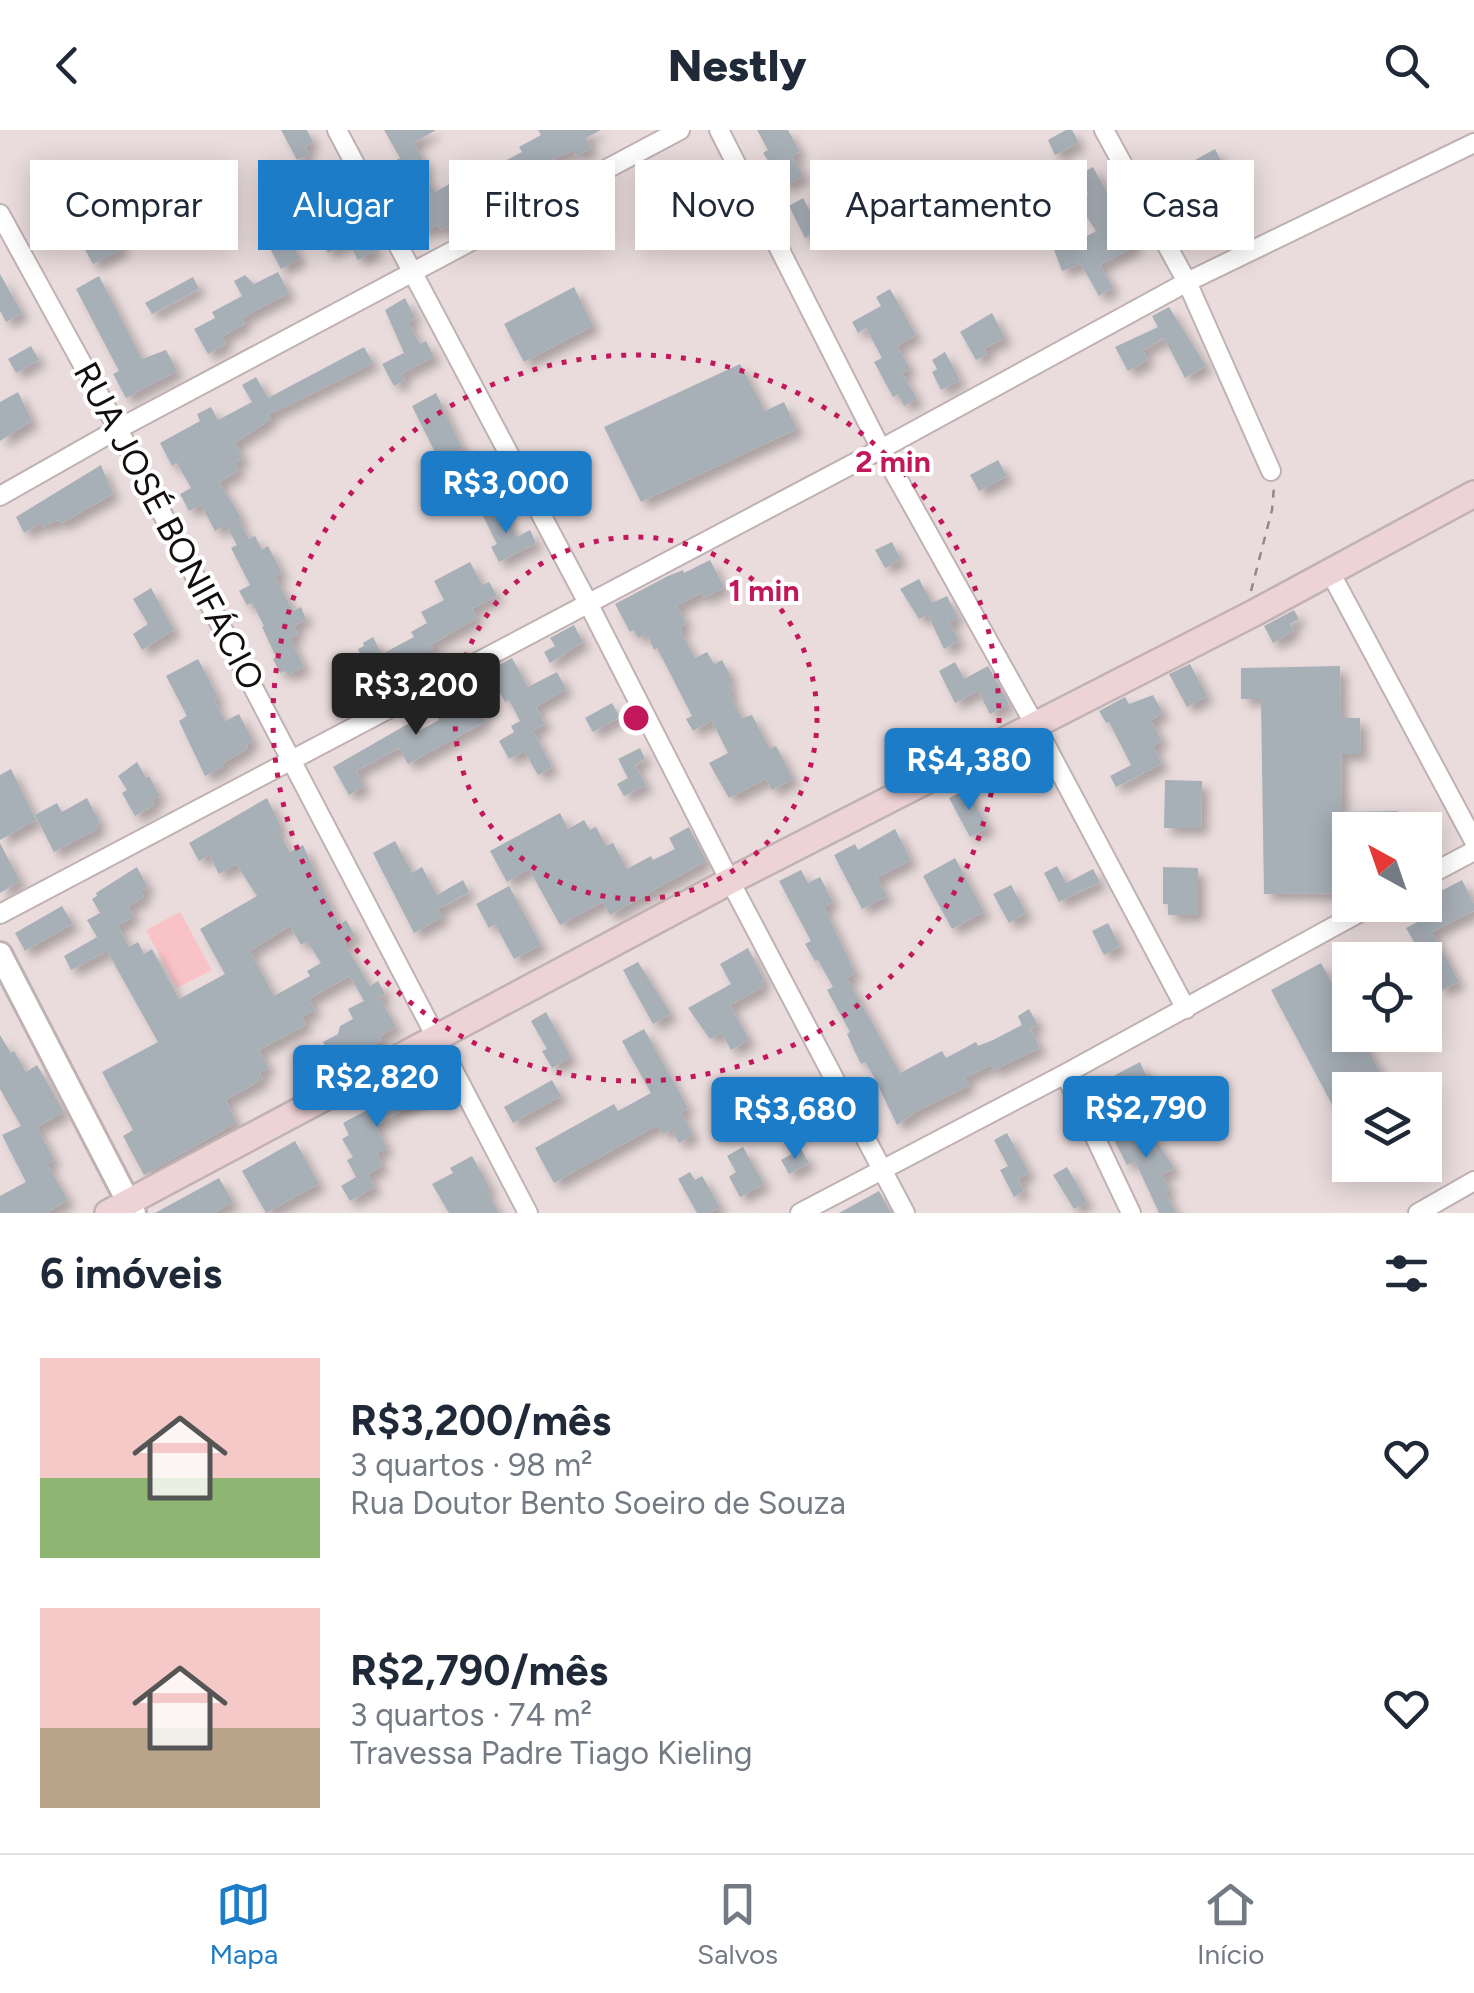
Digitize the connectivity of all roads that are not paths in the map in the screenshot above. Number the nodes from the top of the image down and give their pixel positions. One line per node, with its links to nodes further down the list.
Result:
1 (337, 130): 7 (street)
2 (680, 130): 7 (street)
3 (719, 130): 10 (street)
4 (1104, 130): 8 (street)
5 (1474, 143): 8 (street)
6 (0, 214): 9 (street, RUA JOSÉ BONIFÁCIO)
7 (412, 272): 9 (street); 15 (street)
8 (1187, 282): 10 (street); 11 (street)
9 (118, 428): 13 (street); 17 (street, RUA JOSÉ BONIFÁCIO)
10 (881, 449): 15 (street); 16 (street)
11 (1271, 470)
12 (1474, 494): 14 (main road)
13 (0, 496)
14 (1330, 572): 16 (main road); 18 (street)
15 (588, 603): 17 (street); 21 (street)
16 (1034, 725): 21 (main road); 25 (street)
17 (293, 760): 22 (street); 26 (street, RUA JOSÉ BONIFÁCIO)
18 (1474, 842)
19 (1474, 851): 20 (street)
20 (1442, 868)
21 (730, 881): 26 (main road); 28 (street)
22 (0, 914)
23 (1342, 922): 25 (street)
24 (0, 954): 30 (street)
25 (1186, 1009): 27 (street)
26 (434, 1037): 30 (main road); 31 (street, RUA JOSÉ BONIFÁCIO)
27 (1065, 1074): 28 (street); 34 (street)
28 (882, 1169): 32 (street); 33 (street)
29 (1474, 1182): 35 (street)
30 (123, 1209)
31 (528, 1213)
32 (800, 1213)
33 (905, 1213)
34 (1131, 1213)
35 (1418, 1213)

